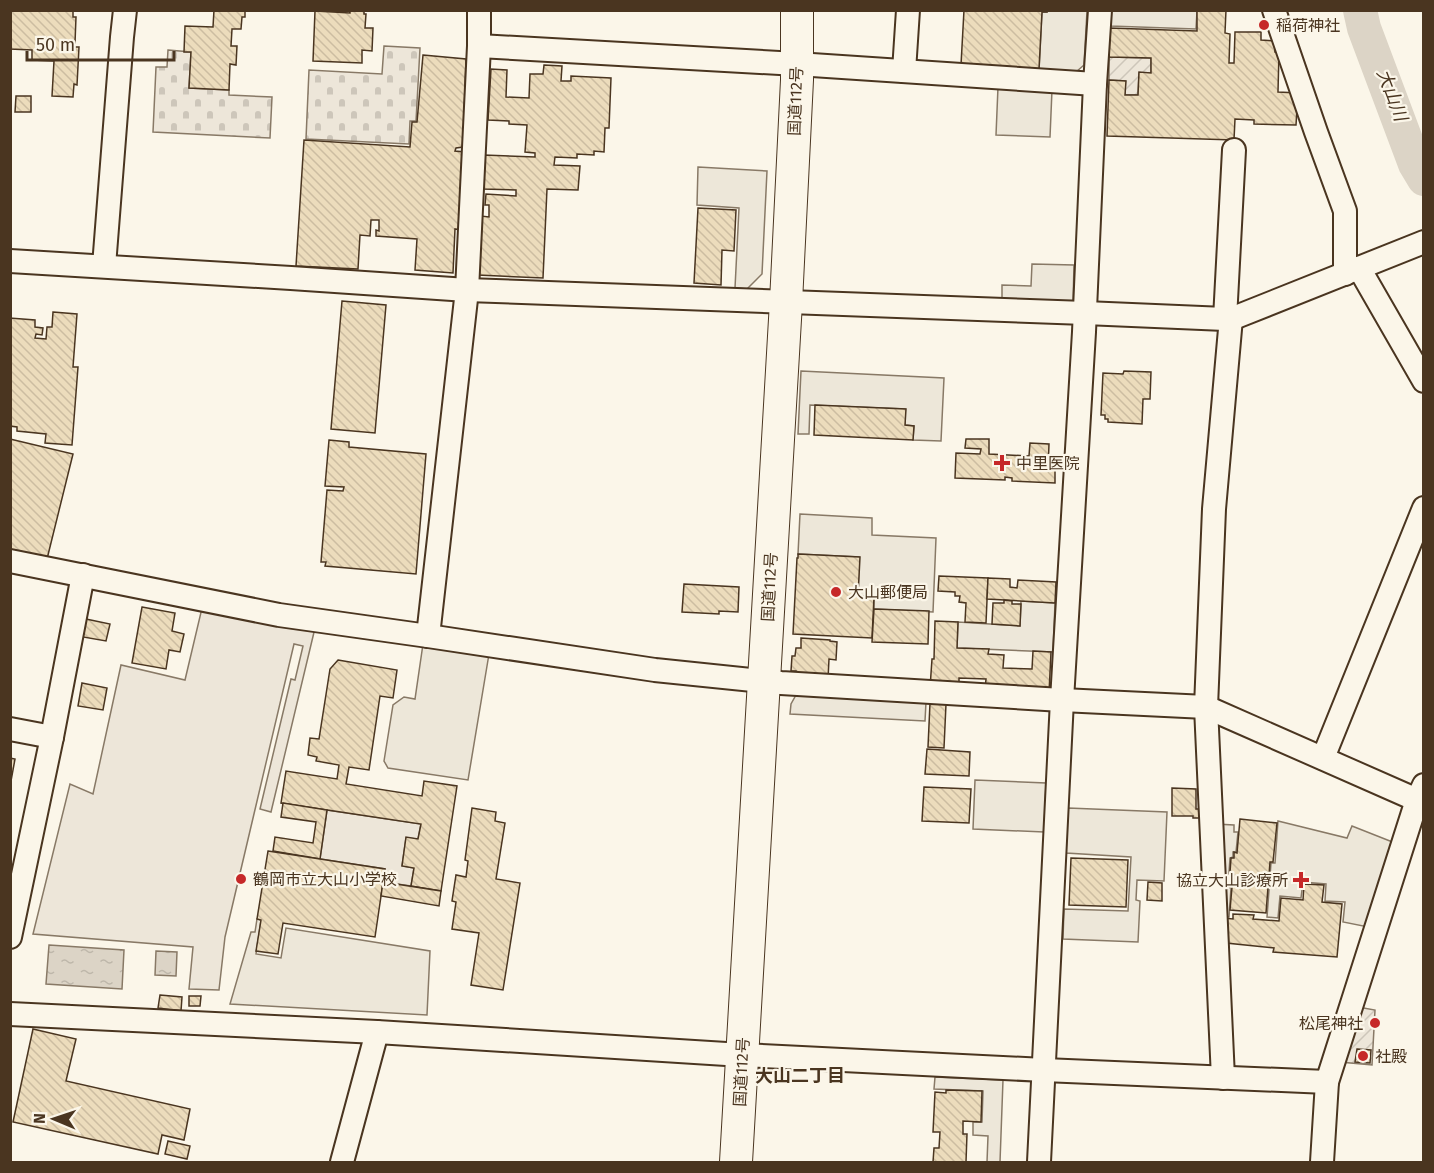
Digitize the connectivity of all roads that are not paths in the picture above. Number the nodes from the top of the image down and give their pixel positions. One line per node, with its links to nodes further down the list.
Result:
1 (125, 10): 14 (street)
2 (479, 10): 7 (street)
3 (797, 10): 8 (highway, 国道112号)
4 (908, 10): 9 (street)
5 (1100, 10): 10 (street)
6 (1274, 10): 15 (street)
7 (479, 46): 8 (street); 16 (street)
8 (797, 64): 9 (street); 17 (highway, 国道112号)
9 (904, 71): 10 (street)
10 (1095, 84): 18 (street)
11 (1234, 150): 19 (street)
12 (1424, 242): 15 (street)
13 (10, 261): 14 (street)
14 (104, 266): 16 (street)
15 (1359, 269): 19 (street); 20 (street)
16 (467, 290): 17 (street); 24 (street)
17 (786, 302): 18 (street); 25 (highway, 国道112号)
18 (1085, 313): 19 (street); 26 (street)
19 (1228, 319): 27 (street)
20 (1424, 381)
21 (1424, 508): 30 (street)
22 (10, 561): 23 (street)
23 (83, 575): 24 (street); 29 (street)
24 (428, 636): 25 (street)
25 (763, 681): 26 (street); 35 (highway, 国道112号)
26 (1062, 700): 27 (street); 36 (street)
27 (1206, 707): 30 (street); 37 (street)
28 (10, 729): 29 (street)
29 (52, 737): 32 (street)
30 (1323, 758): 31 (street)
31 (1422, 789): 38 (street)
32 (10, 937)
33 (10, 1014): 34 (street)
34 (377, 1032): 35 (street); 39 (street)
35 (742, 1055): 36 (street); 40 (highway, 国道112号)
36 (1044, 1070): 37 (street); 41 (street)
37 (1223, 1078): 38 (street)
38 (1327, 1082): 42 (street)
39 (342, 1162)
40 (736, 1162)
41 (1039, 1162)
42 (1322, 1162)

